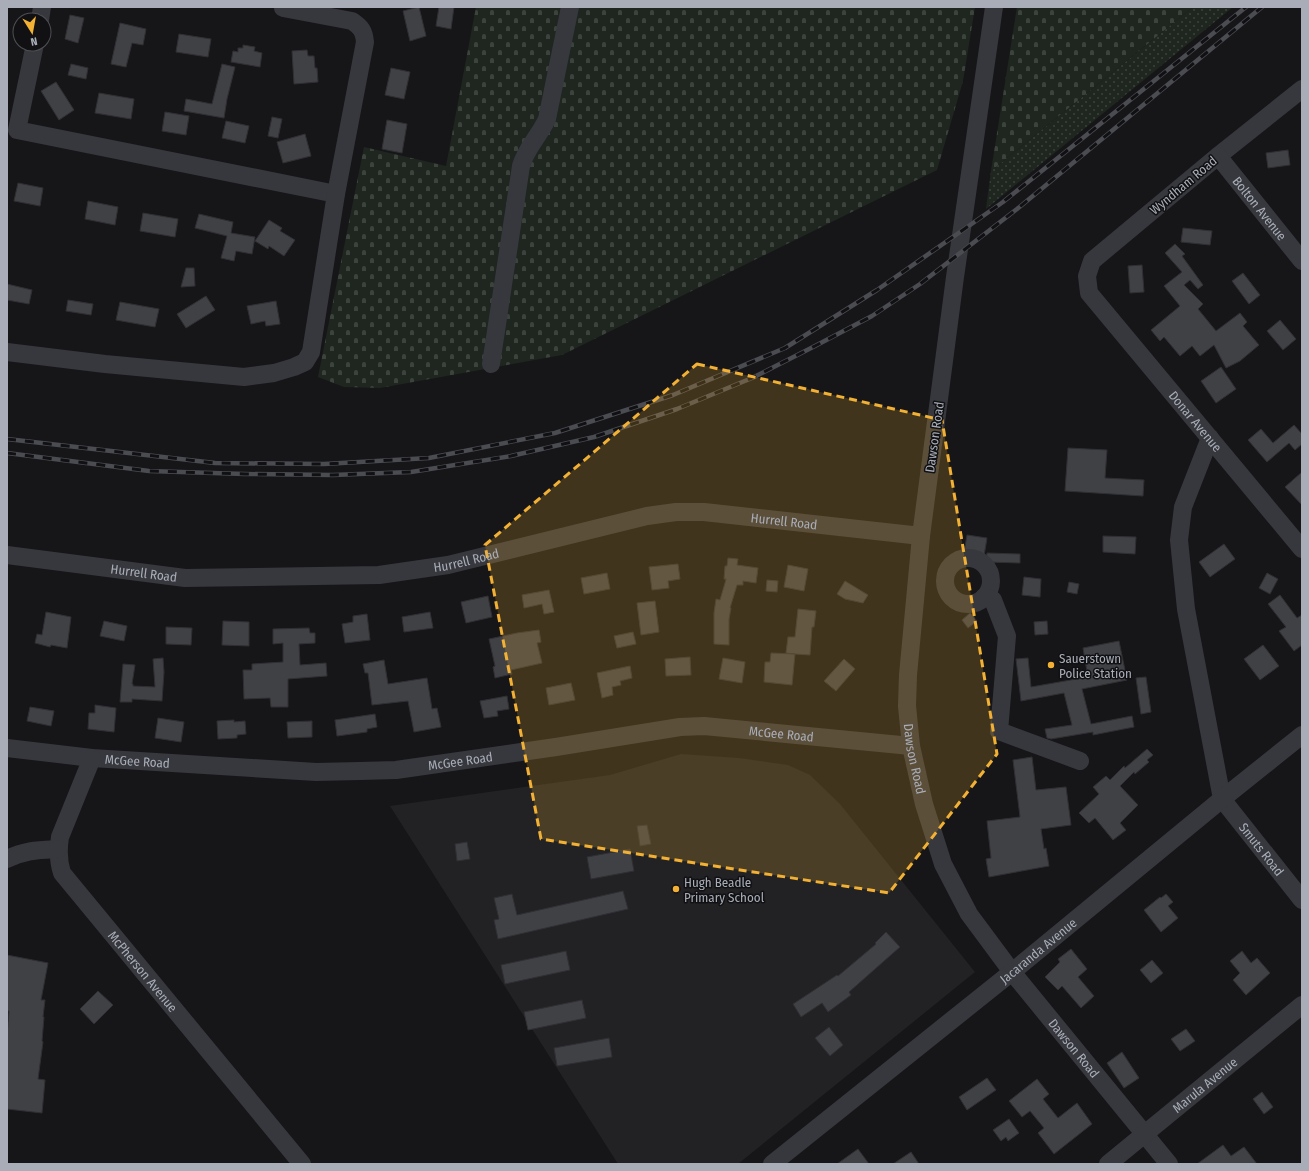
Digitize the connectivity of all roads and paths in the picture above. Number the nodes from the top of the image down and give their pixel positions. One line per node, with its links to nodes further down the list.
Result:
1 (282, 7): 8 (street)
2 (570, 7): 12 (street)
3 (994, 7): 14 (street, Dawson Road)
4 (33, 52): 6 (street)
5 (1302, 89): 7 (street, Wyndham Road)
6 (12, 129): 8 (street)
7 (1218, 156): 9 (street, Bolton Avenue); 10 (street, Wyndham Road)
8 (336, 194): 11 (street)
9 (1302, 261)
10 (1089, 294): 13 (street, Donar Avenue)
11 (7, 352)
12 (491, 364)
13 (1210, 438): 15 (street, Donar Avenue); 25 (street)
14 (921, 536): 16 (street, Hurrell Road); 17 (street, Dawson Road)
15 (1302, 549)
16 (7, 555)
17 (916, 585): 18 (street); 21 (street, Dawson Road)
18 (945, 586): 19 (street); 19 (street)
19 (984, 597): 24 (street)
20 (1302, 735): 25 (street, Jacaranda Avenue)
21 (911, 746): 23 (street, McGee Road); 29 (street, Dawson Road)
22 (7, 748): 23 (street, McGee Road)
23 (92, 758): 26 (street, McPherson Avenue)
24 (1080, 761)
25 (1222, 799): 28 (street, Smuts Road); 29 (street, Jacaranda Avenue)
26 (58, 849): 27 (street); 32 (street, McPherson Avenue)
27 (7, 859)
28 (1302, 900)
29 (1012, 972): 31 (street, Dawson Road); 33 (street, Jacaranda Avenue)
30 (1302, 1005): 31 (street, Marula Avenue)
31 (1145, 1133): 34 (street, Marula Avenue); 35 (street, Dawson Road)
32 (302, 1164)
33 (772, 1164)
34 (1108, 1164)
35 (1169, 1164)

